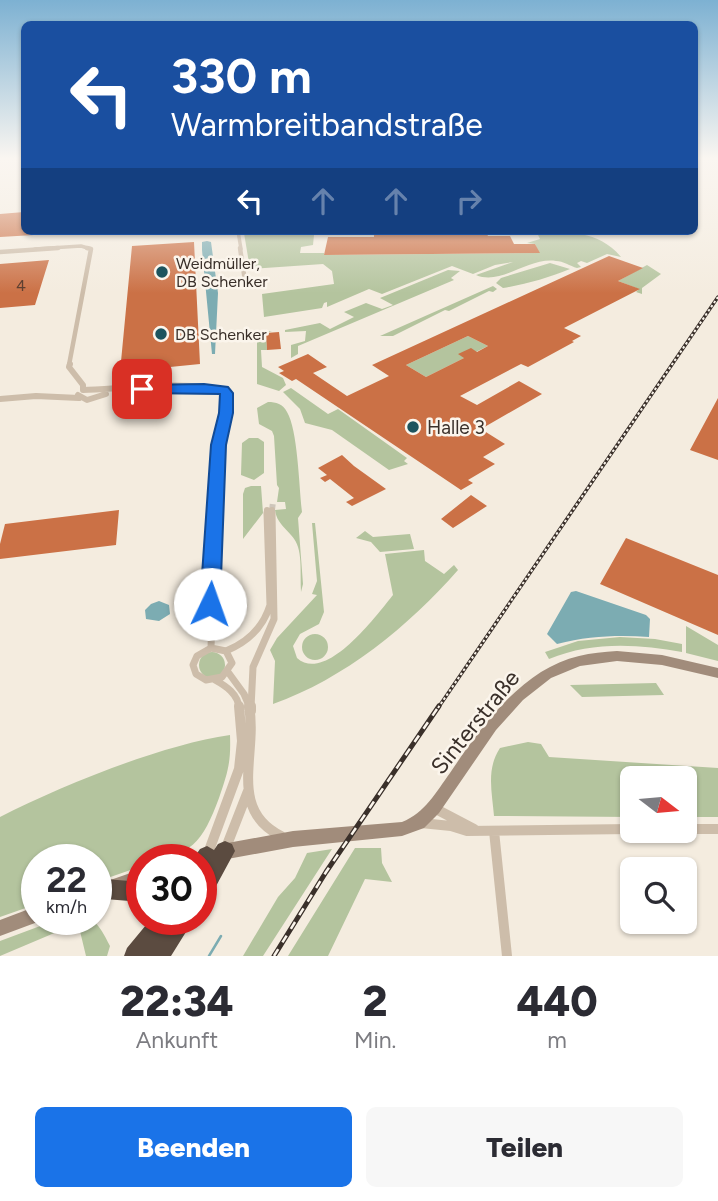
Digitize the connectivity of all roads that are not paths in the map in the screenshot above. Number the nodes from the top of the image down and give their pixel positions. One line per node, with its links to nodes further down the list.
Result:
1 (239, 235): 3 (street)
2 (0, 252): 4 (street)
3 (245, 281)
4 (79, 380): 5 (street); 6 (street)
5 (97, 392): 6 (street); 6 (street); 8 (street)
6 (80, 394): 7 (street)
7 (0, 399)
8 (211, 648): 9 (street); 12 (street)
9 (226, 651): 10 (street); 13 (street)
10 (228, 672): 12 (street); 13 (street)
11 (718, 673): 15 (street, Sinterstraße)
12 (215, 680): 23 (street)
13 (251, 710): 14 (street)
14 (249, 786): 22 (street); 24 (street)
15 (434, 808): 16 (street, Sinterstraße); 20 (street)
16 (419, 823): 20 (street); 22 (street)
17 (620, 829): 21 (street)
18 (697, 829): 19 (street)
19 (718, 829)
20 (479, 830): 21 (street)
21 (494, 831): 32 (street)
22 (293, 839): 25 (street)
23 (212, 844)
24 (217, 848)
25 (217, 856)
26 (21, 920): 27 (street)
27 (0, 928)
28 (149, 935): 31 (highway)
29 (155, 935): 31 (highway)
30 (166, 935): 31 (highway)
31 (144, 955)
32 (508, 956)

